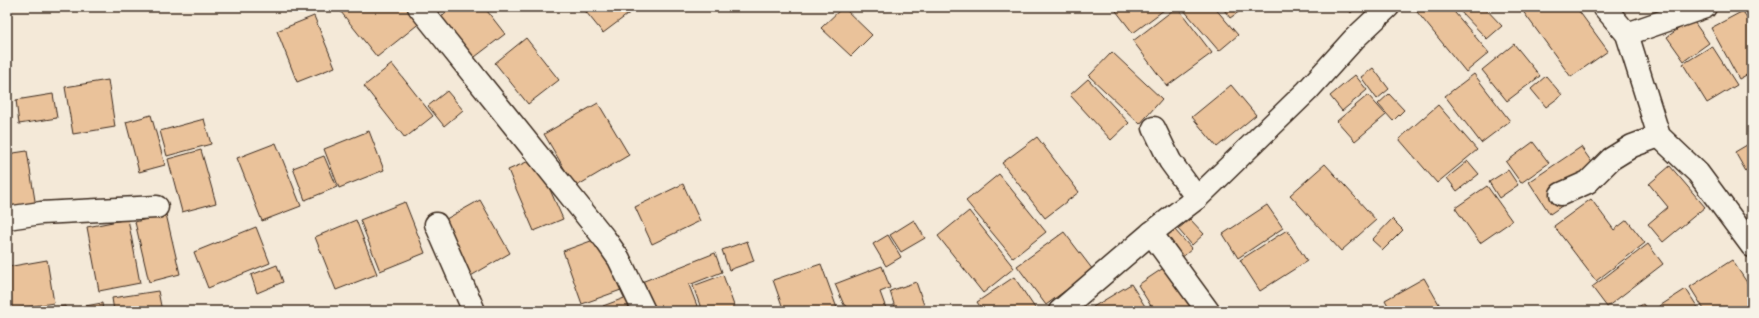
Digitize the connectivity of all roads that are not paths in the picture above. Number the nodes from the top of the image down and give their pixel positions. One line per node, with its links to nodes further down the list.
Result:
1 (419, 7): 16 (street)
2 (1388, 7): 9 (street)
3 (1604, 7): 5 (street)
4 (1705, 7): 5 (street)
5 (1627, 34): 7 (street)
6 (1154, 128): 9 (street)
7 (1660, 136): 8 (street); 14 (street)
8 (1561, 194)
9 (1197, 198): 13 (street)
10 (157, 207): 11 (street)
11 (7, 218)
12 (436, 224): 15 (street)
13 (1151, 234): 17 (street); 18 (street)
14 (1752, 246)
15 (474, 311)
16 (644, 311)
17 (1060, 311)
18 (1208, 311)

